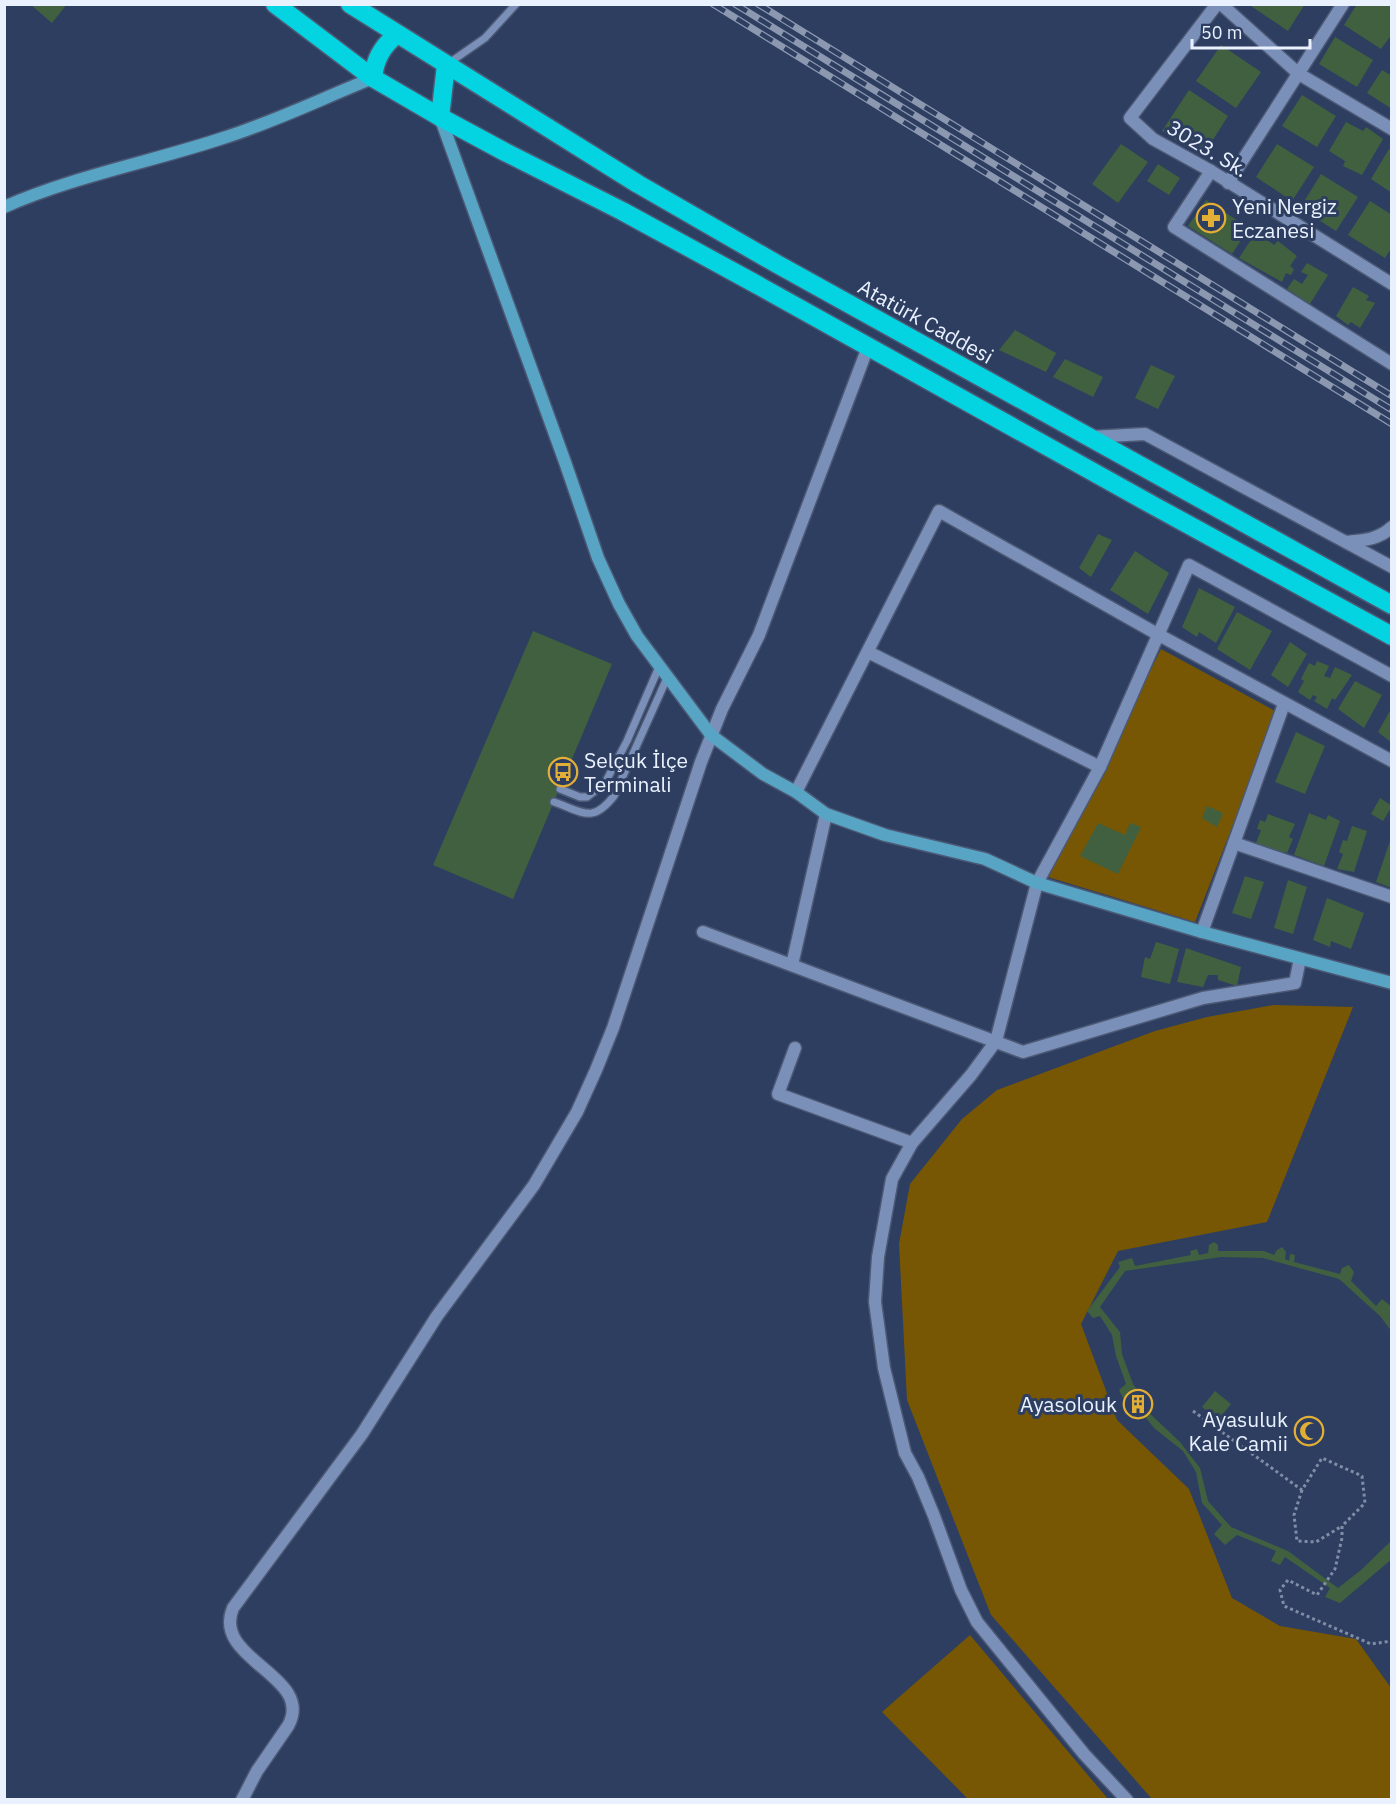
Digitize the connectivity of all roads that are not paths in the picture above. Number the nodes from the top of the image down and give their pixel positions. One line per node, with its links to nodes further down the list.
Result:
1 (276, 4): 9 (highway)
2 (350, 4): 6 (highway, Atatürk Caddesi)
3 (516, 4): 7 (lane)
4 (1219, 4): 8 (street); 12 (street, 3023. Sk.)
5 (1343, 4): 8 (street)
6 (396, 35): 7 (highway, Atatürk Caddesi); 9 (highway)
7 (446, 65): 10 (highway); 18 (highway, Atatürk Caddesi)
8 (1299, 74): 11 (street); 13 (street)
9 (373, 78): 10 (highway); 14 (street)
10 (440, 117): 16 (highway); 26 (street)
11 (1392, 129)
12 (1211, 171): 13 (street, 3023. Sk.); 17 (street)
13 (1228, 183): 15 (street, 3023. Sk.)
14 (4, 207)
15 (1392, 284)
16 (868, 347): 24 (highway); 30 (street)
17 (1392, 364)
18 (1089, 437): 20 (street); 22 (highway, Atatürk Caddesi)
19 (1392, 528): 20 (street)
20 (1346, 542): 21 (street)
21 (1392, 567)
22 (1392, 604)
23 (1159, 635): 25 (street); 27 (street); 29 (street); 32 (street)
24 (1392, 636)
25 (868, 652): 32 (street); 34 (street)
26 (659, 667): 28 (street); 33 (lane)
27 (1392, 676)
28 (667, 678): 30 (street); 35 (lane)
29 (1284, 704): 31 (street); 37 (street)
30 (711, 735): 34 (street); 48 (street)
31 (1392, 761)
32 (1100, 767): 38 (street)
33 (560, 789)
34 (796, 792): 36 (street)
35 (554, 802)
36 (826, 814): 38 (street); 43 (street)
37 (1234, 843): 39 (street); 40 (street)
38 (1037, 883): 40 (street); 45 (street)
39 (1392, 897)
40 (1202, 932): 42 (street)
41 (703, 933): 43 (street)
42 (1300, 959): 44 (street); 45 (street)
43 (792, 965): 45 (street)
44 (1392, 982)
45 (996, 1041): 47 (street)
46 (795, 1048): 47 (street)
47 (912, 1143): 49 (street)
48 (242, 1800)
49 (1127, 1800)

